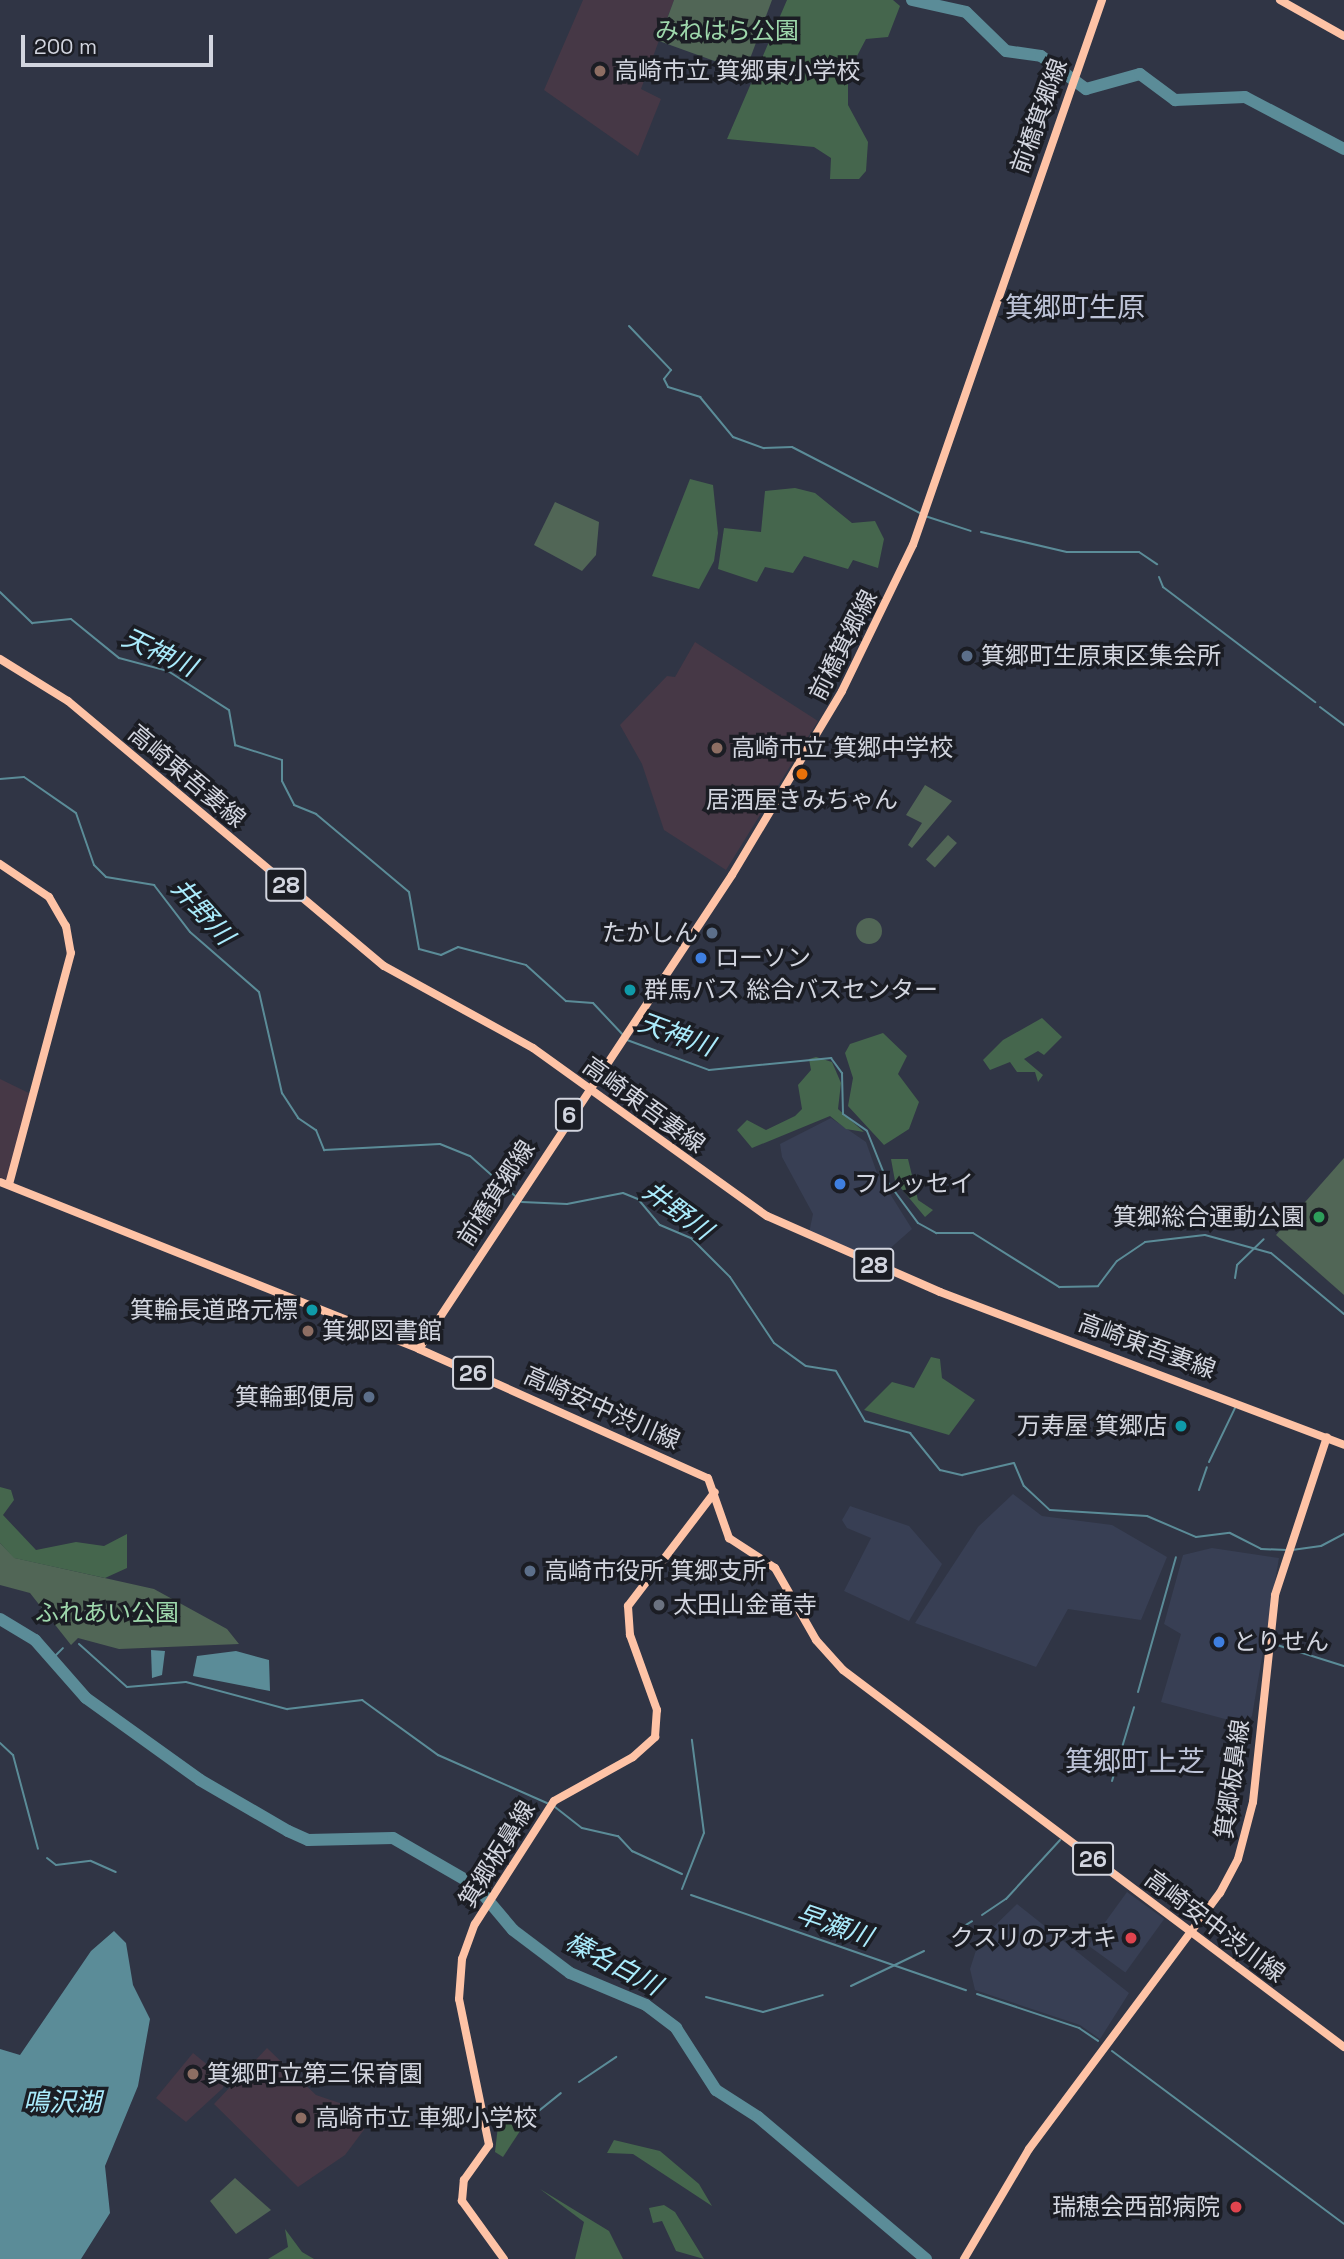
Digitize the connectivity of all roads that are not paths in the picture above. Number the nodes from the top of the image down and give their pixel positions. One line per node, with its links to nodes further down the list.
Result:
1 (1102, 0): 6 (main road, 前橋箕郷線 / 6)
2 (1280, 0): 3 (main road)
3 (1344, 36)
4 (0, 659): 6 (main road, 高崎東吾妻線 / 28)
5 (0, 864): 7 (main road, 高崎安中渋川線 / 26)
6 (587, 1088): 8 (main road, 前橋箕郷線 / 6); 9 (main road, 高崎東吾妻線 / 28)
7 (4, 1183): 8 (main road, 高崎安中渋川線 / 26)
8 (419, 1349): 11 (main road, 高崎安中渋川線 / 26)
9 (1327, 1437): 10 (main road, 高崎東吾妻線 / 28); 12 (main road, 箕郷板鼻線)
10 (1344, 1445)
11 (715, 1492): 12 (main road, 高崎安中渋川線 / 26); 14 (main road, 箕郷板鼻線)
12 (1190, 1932): 13 (main road, 高崎安中渋川線 / 26); 15 (main road, 箕郷板鼻線)
13 (1344, 2047)
14 (503, 2259)
15 (964, 2259)

